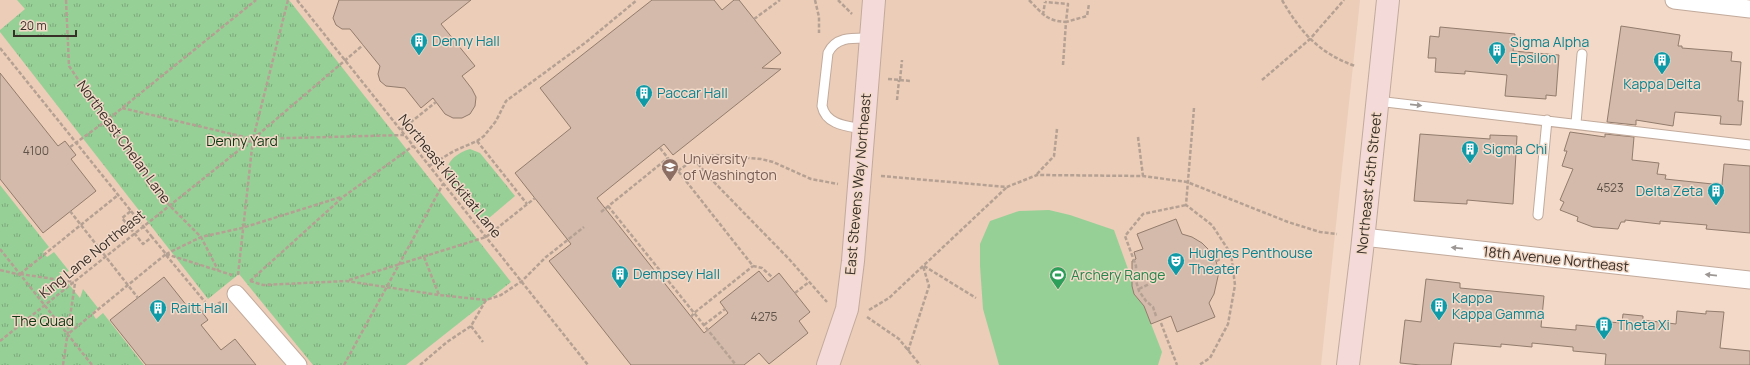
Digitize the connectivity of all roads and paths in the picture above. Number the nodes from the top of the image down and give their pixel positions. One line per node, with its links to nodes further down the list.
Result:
1 (66, 0): 42 (path, Northeast Chelan Lane)
2 (256, 0): 39 (path)
3 (288, 0): 49 (path)
4 (297, 0): 28 (path, Northeast Klickitat Lane)
5 (637, 0): 50 (path)
6 (780, 0): 20 (path)
7 (816, 0): 22 (path)
8 (838, 0): 18 (path)
9 (874, 0): 23 (street, East Stevens Way Northeast)
10 (1028, 0): 19 (path)
11 (1282, 0): 24 (path)
12 (1344, 0): 24 (path)
13 (1388, 0): 37 (street, Northeast 45th Street)
14 (1674, 0): 17 (street)
15 (1045, 1): 19 (path); 21 (path)
16 (1089, 4): 21 (path)
17 (1750, 9)
18 (853, 15)
19 (1043, 15): 21 (path)
20 (754, 19)
21 (1066, 22): 30 (path)
22 (819, 33)
23 (871, 38): 44 (street, East Stevens Way Northeast); 44 (lane)
24 (1310, 39): 31 (path); 34 (path)
25 (363, 45): 28 (path, King Lane Northeast)
26 (0, 48): 51 (path)
27 (1582, 54): 43 (lane)
28 (346, 60): 46 (path, Northeast Klickitat Lane); 49 (path, King Lane Northeast)
29 (902, 60): 33 (path)
30 (1063, 65)
31 (1356, 66)
32 (884, 79): 33 (path)
33 (900, 80): 35 (path); 36 (path)
34 (1262, 80)
35 (911, 81)
36 (897, 100)
37 (1377, 101): 41 (lane, one-way to 41); 86 (street, Northeast 45th Street)
38 (436, 102): 46 (path)
39 (122, 108): 42 (path); 49 (path)
40 (1194, 108): 63 (path)
41 (1547, 120): 43 (lane); 77 (lane)
42 (106, 121): 51 (path); 71 (path, Northeast Chelan Lane)
43 (1576, 123): 52 (lane)
44 (863, 129): 141 (street, East Stevens Way Northeast)
45 (1057, 129): 61 (path)
46 (401, 130): 47 (path, Northeast Klickitat Lane)
47 (404, 135): 49 (path); 53 (path, Northeast Klickitat Lane)
48 (1138, 137): 62 (path)
49 (253, 139): 71 (path, King Lane Northeast); 81 (path)
50 (477, 141): 58 (path); 70 (path)
51 (76, 143): 54 (path); 67 (path)
52 (1750, 145)
53 (413, 146): 58 (path, Northeast Klickitat Lane); 68 (path)
54 (70, 147)
55 (660, 148): 56 (path)
56 (668, 158): 59 (path); 73 (path)
57 (694, 159): 59 (path); 65 (path); 107 (path)
58 (429, 166): 64 (path, Northeast Klickitat Lane)
59 (678, 171): 95 (path)
60 (874, 175): 66 (path)
61 (1037, 175): 62 (path); 66 (path)
62 (1143, 176): 63 (path)
63 (1188, 182): 72 (path); 83 (path)
64 (443, 184): 85 (path, Northeast Klickitat Lane); 94 (path)
65 (843, 185)
66 (1007, 187): 96 (path)
67 (118, 195): 75 (path); 78 (path)
68 (343, 196): 81 (path); 103 (path)
69 (535, 198): 70 (path)
70 (527, 204): 85 (path)
71 (169, 205): 79 (path, King Lane Northeast); 87 (path, Northeast Chelan Lane)
72 (1186, 205): 90 (path); 111 (path)
73 (608, 206): 76 (path); 123 (path)
74 (70, 211): 78 (path)
75 (131, 211): 79 (path); 82 (path)
76 (601, 212)
77 (1538, 215)
78 (81, 225): 91 (path); 99 (path)
79 (143, 226): 82 (path, King Lane Northeast); 84 (path)
80 (584, 227): 105 (path)
81 (242, 228): 87 (path); 100 (path)
82 (134, 233): 84 (path); 91 (path, King Lane Northeast)
83 (1338, 234)
84 (152, 237): 89 (path)
85 (486, 237): 92 (path); 105 (path, Northeast Klickitat Lane)
86 (1363, 237): 102 (street, 18th Avenue Northeast, one-way to 86); 145 (street, Northeast 45th Street)
87 (201, 238): 89 (path); 98 (path, Northeast Chelan Lane)
88 (0, 249): 99 (path)
89 (166, 254): 98 (path); 109 (path); 122 (path)
90 (1231, 254): 93 (path); 144 (path)
91 (105, 257): 106 (path, King Lane Northeast); 109 (path)
92 (424, 257): 94 (path); 114 (path)
93 (1216, 260)
94 (398, 265): 104 (path); 110 (path)
95 (753, 266): 101 (path); 123 (path)
96 (923, 266): 116 (path); 121 (path); 133 (path)
97 (0, 270): 99 (path)
98 (218, 270): 100 (path)
99 (21, 275): 106 (path); 118 (path)
100 (237, 276): 103 (path)
101 (773, 278)
102 (1750, 280)
103 (250, 281): 104 (path); 113 (path)
104 (346, 281): 110 (path)
105 (522, 281): 117 (path); 139 (path, Northeast Klickitat Lane)
106 (75, 282): 118 (path, King Lane Northeast); 130 (path)
107 (809, 282): 112 (path); 119 (path)
108 (1148, 284): 111 (path)
109 (128, 285): 115 (path); 130 (path)
110 (387, 287): 114 (path); 137 (path)
111 (1139, 289): 125 (path)
112 (795, 293)
113 (236, 294): 136 (street)
114 (439, 295): 117 (path)
115 (138, 298)
116 (976, 298)
117 (486, 300): 129 (path)
118 (45, 306): 130 (path); 131 (path, King Lane Northeast)
119 (830, 306)
120 (725, 309): 128 (path)
121 (867, 310)
122 (202, 312)
123 (694, 313): 126 (path); 128 (path)
124 (861, 313): 133 (path)
125 (1156, 316)
126 (691, 317)
127 (1161, 323): 143 (path)
128 (704, 325): 140 (path)
129 (471, 326): 132 (path); 138 (path)
130 (68, 334): 134 (path); 135 (path)
131 (0, 341)
132 (483, 342)
133 (908, 351): 142 (path)
134 (63, 365)
135 (92, 365)
136 (298, 365)
137 (344, 365)
138 (420, 365)
139 (588, 365)
140 (736, 365)
141 (828, 365)
142 (920, 365)
143 (1177, 365)
144 (1199, 365)
145 (1348, 365)

